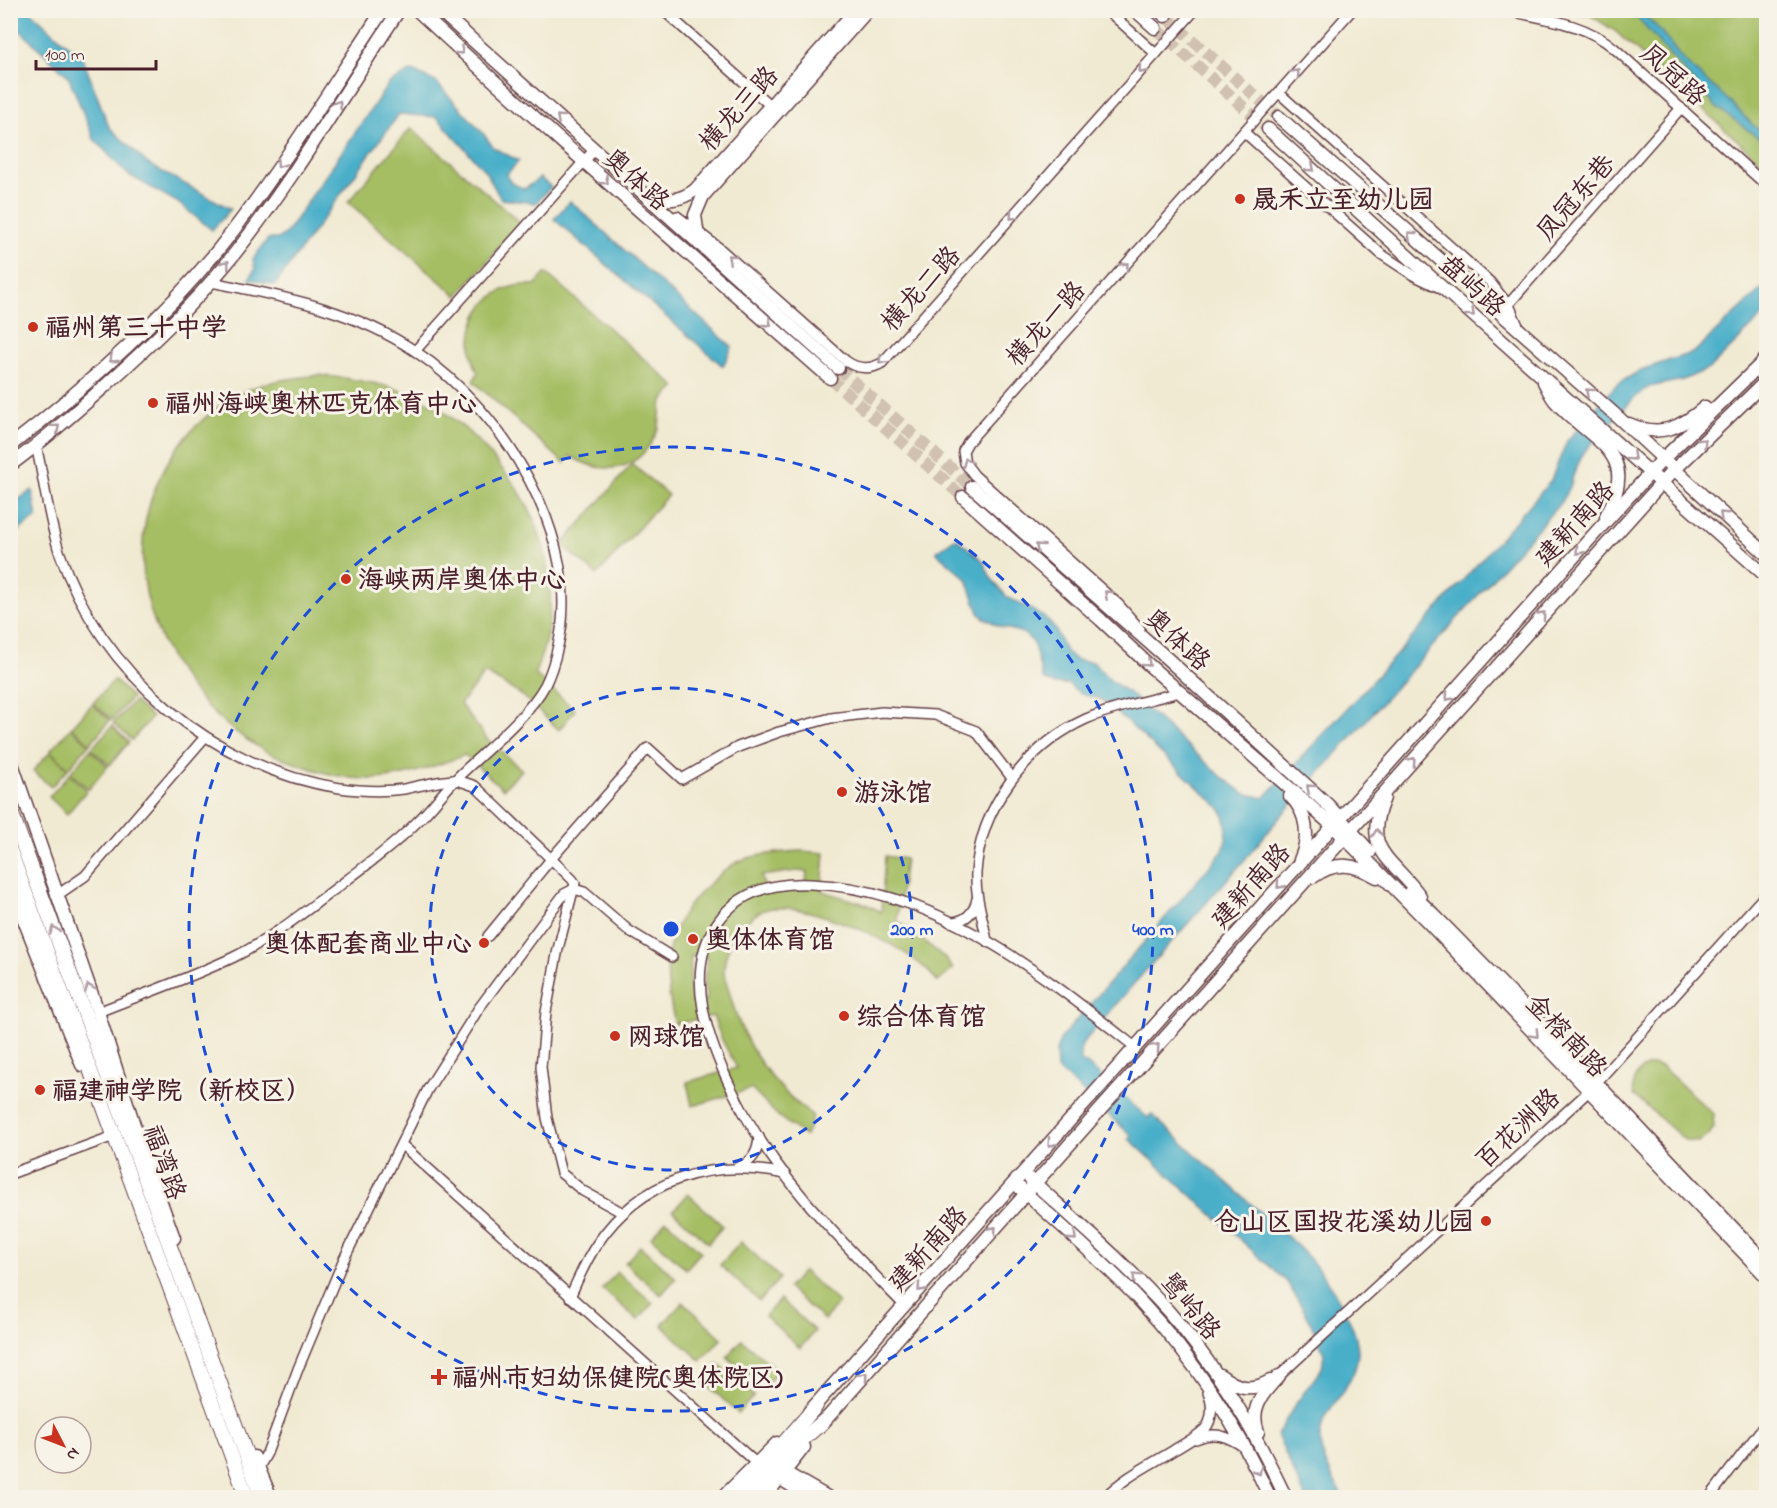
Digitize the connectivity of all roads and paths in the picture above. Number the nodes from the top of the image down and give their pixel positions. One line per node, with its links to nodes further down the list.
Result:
1 (383, 10): 37 (main road, one-way to 37)
2 (399, 10): 27 (main road, one-way to 2)
3 (417, 10): 22 (main road, 奥体路, one-way to 22)
4 (439, 10): 21 (main road, 奥体路, one-way to 4)
5 (663, 10): 17 (street)
6 (856, 10): 17 (main road, 横龙三路)
7 (868, 10): 17 (main road, 横龙三路)
8 (1107, 10): 14 (street)
9 (1135, 10): 13 (main road)
10 (1352, 10): 15 (street, 横龙一路, one-way to 10)
11 (1505, 10): 16 (street, 凤冠路)
12 (1191, 12): 14 (street, 横龙二路)
13 (1155, 28)
14 (1156, 54): 25 (street, 横龙二路, one-way to 25)
15 (1279, 93): 20 (street, 横龙一路); 29 (street)
16 (1681, 108): 23 (street, 凤冠路); 29 (street, 凤冠东巷)
17 (774, 109): 24 (main road, 横龙三路); 25 (main road, 横龙三路)
18 (1279, 117): 29 (main road, 盘屿路, one-way to 18)
19 (1268, 129): 28 (main road, 盘屿路, one-way to 28)
20 (1244, 132): 28 (street); 46 (street, 横龙一路, one-way to 20)
21 (595, 149): 22 (street); 24 (main road, 奥体路)
22 (584, 162): 26 (main road, 奥体路, one-way to 26); 30 (street)
23 (1767, 185)
24 (638, 188): 25 (street, 横龙二路); 26 (main road, 奥体路)
25 (696, 231): 26 (main road, 横龙三路)
26 (699, 244)
27 (212, 282): 30 (street); 36 (main road, one-way to 27)
28 (1446, 291): 32 (main road, 盘屿路, one-way to 32)
29 (1504, 309): 35 (main road, 盘屿路, one-way to 29)
30 (415, 351): 52 (street)
31 (1767, 359): 33 (main road, 建新南路)
32 (1541, 375): 41 (main road, 盘屿路, one-way to 41); 43 (main road)
33 (1745, 379): 35 (main road); 38 (main road, 建新南路)
34 (1767, 381): 40 (main road, 建新南路, one-way to 34)
35 (1619, 418): 38 (main road, 盘屿路)
36 (36, 445): 39 (main road); 48 (street)
37 (10, 446)
38 (1663, 459): 40 (main road, 盘屿路); 41 (main road, 建新南路)
39 (10, 465)
40 (1674, 469): 42 (main road, 建新南路); 44 (main road, 盘屿路, one-way to 40)
41 (1650, 473): 42 (main road, 盘屿路); 43 (main road, 建新南路)
42 (1662, 483): 45 (main road, 盘屿路); 53 (main road, 建新南路, one-way to 42)
43 (1597, 531): 56 (main road, 建新南路, one-way to 56)
44 (1767, 554)
45 (1767, 576)
46 (1161, 653): 47 (main road, 奥体路, one-way to 47); 56 (main road, 奥体路, one-way to 46)
47 (1179, 692): 49 (main road, 奥体路); 51 (street)
48 (205, 737): 52 (street); 66 (street)
49 (1245, 750): 56 (main road, 奥体路); 61 (main road)
50 (10, 758): 66 (main road)
51 (1012, 778): 60 (street); 67 (street)
52 (454, 780): 60 (street); 74 (street)
53 (1390, 786): 57 (main road, 建新南路); 69 (main road, one-way to 53)
54 (10, 803): 58 (highway)
55 (10, 808): 58 (highway, 福湾路)
56 (1337, 822): 57 (main road, 奥体路); 61 (main road, 建新南路)
57 (1347, 833): 62 (main road, 金榕南路); 68 (main road, 建新南路); 69 (main road, 金榕南路)
58 (21, 837): 106 (highway, 福湾路, one-way to 58)
59 (10, 851): 105 (highway, 福湾路)
60 (551, 859): 64 (street); 71 (street)
61 (1296, 868): 75 (main road, 建新南路, one-way to 75)
62 (1389, 883): 68 (main road); 76 (main road, 金榕南路, one-way to 76)
63 (10, 885): 77 (main road)
64 (573, 889): 73 (street); 79 (street); 87 (street)
65 (1767, 894): 76 (street, 百花洲路)
66 (56, 896): 74 (main road, one-way to 66)
67 (978, 896): 70 (street); 72 (street)
68 (1283, 904): 84 (main road, 建新南路, one-way to 68)
69 (1433, 914): 76 (main road, 金榕南路)
70 (949, 922): 72 (street); 78 (street)
71 (488, 936)
72 (987, 941): 75 (street)
73 (672, 957)
74 (98, 1012): 102 (main road)
75 (1135, 1047): 81 (main road, 建新南路, one-way to 81)
76 (1593, 1087): 88 (main road, 金榕南路); 89 (main road, 金榕南路); 94 (street, 百花洲路)
77 (111, 1137): 82 (street); 104 (main road)
78 (759, 1137): 80 (street); 83 (street)
79 (402, 1145): 90 (street); 102 (street)
80 (736, 1167): 83 (street); 87 (street)
81 (1024, 1173): 84 (main road, 鹭岭路); 85 (main road, 建新南路)
82 (10, 1174)
83 (785, 1174): 91 (street)
84 (1035, 1183): 86 (main road, 建新南路); 93 (main road, 鹭岭路, one-way to 84)
85 (1014, 1184): 86 (main road, 鹭岭路); 91 (main road, 建新南路, one-way to 91)
86 (1026, 1194): 92 (main road, 鹭岭路, one-way to 92); 96 (main road, 建新南路, one-way to 86)
87 (623, 1213): 90 (street)
88 (1767, 1263)
89 (1767, 1276)
90 (570, 1297): 101 (street)
91 (905, 1306): 95 (main road, 建新南路)
92 (1186, 1355): 98 (street); 99 (main road, 鹭岭路)
93 (1215, 1372): 94 (main road); 100 (main road, 鹭岭路)
94 (1279, 1376): 100 (main road)
95 (816, 1406): 101 (main road, 建新南路); 109 (highway)
96 (825, 1420): 103 (main road, 建新南路); 110 (highway)
97 (1767, 1423): 117 (street)
98 (1183, 1445): 99 (street); 114 (street)
99 (1246, 1448): 115 (main road, 鹭岭路, one-way to 115)
100 (1268, 1458): 116 (main road, 鹭岭路)
101 (756, 1463): 108 (main road, 建新南路)
102 (258, 1469): 107 (main road)
103 (782, 1475): 111 (main road, 建新南路); 112 (main road); 113 (main road)
104 (242, 1497)
105 (247, 1497)
106 (262, 1497)
107 (270, 1497)
108 (722, 1497)
109 (736, 1497)
110 (750, 1497)
111 (764, 1497)
112 (811, 1497)
113 (829, 1497)
114 (1104, 1497)
115 (1270, 1497)
116 (1286, 1497)
117 (1709, 1497)

